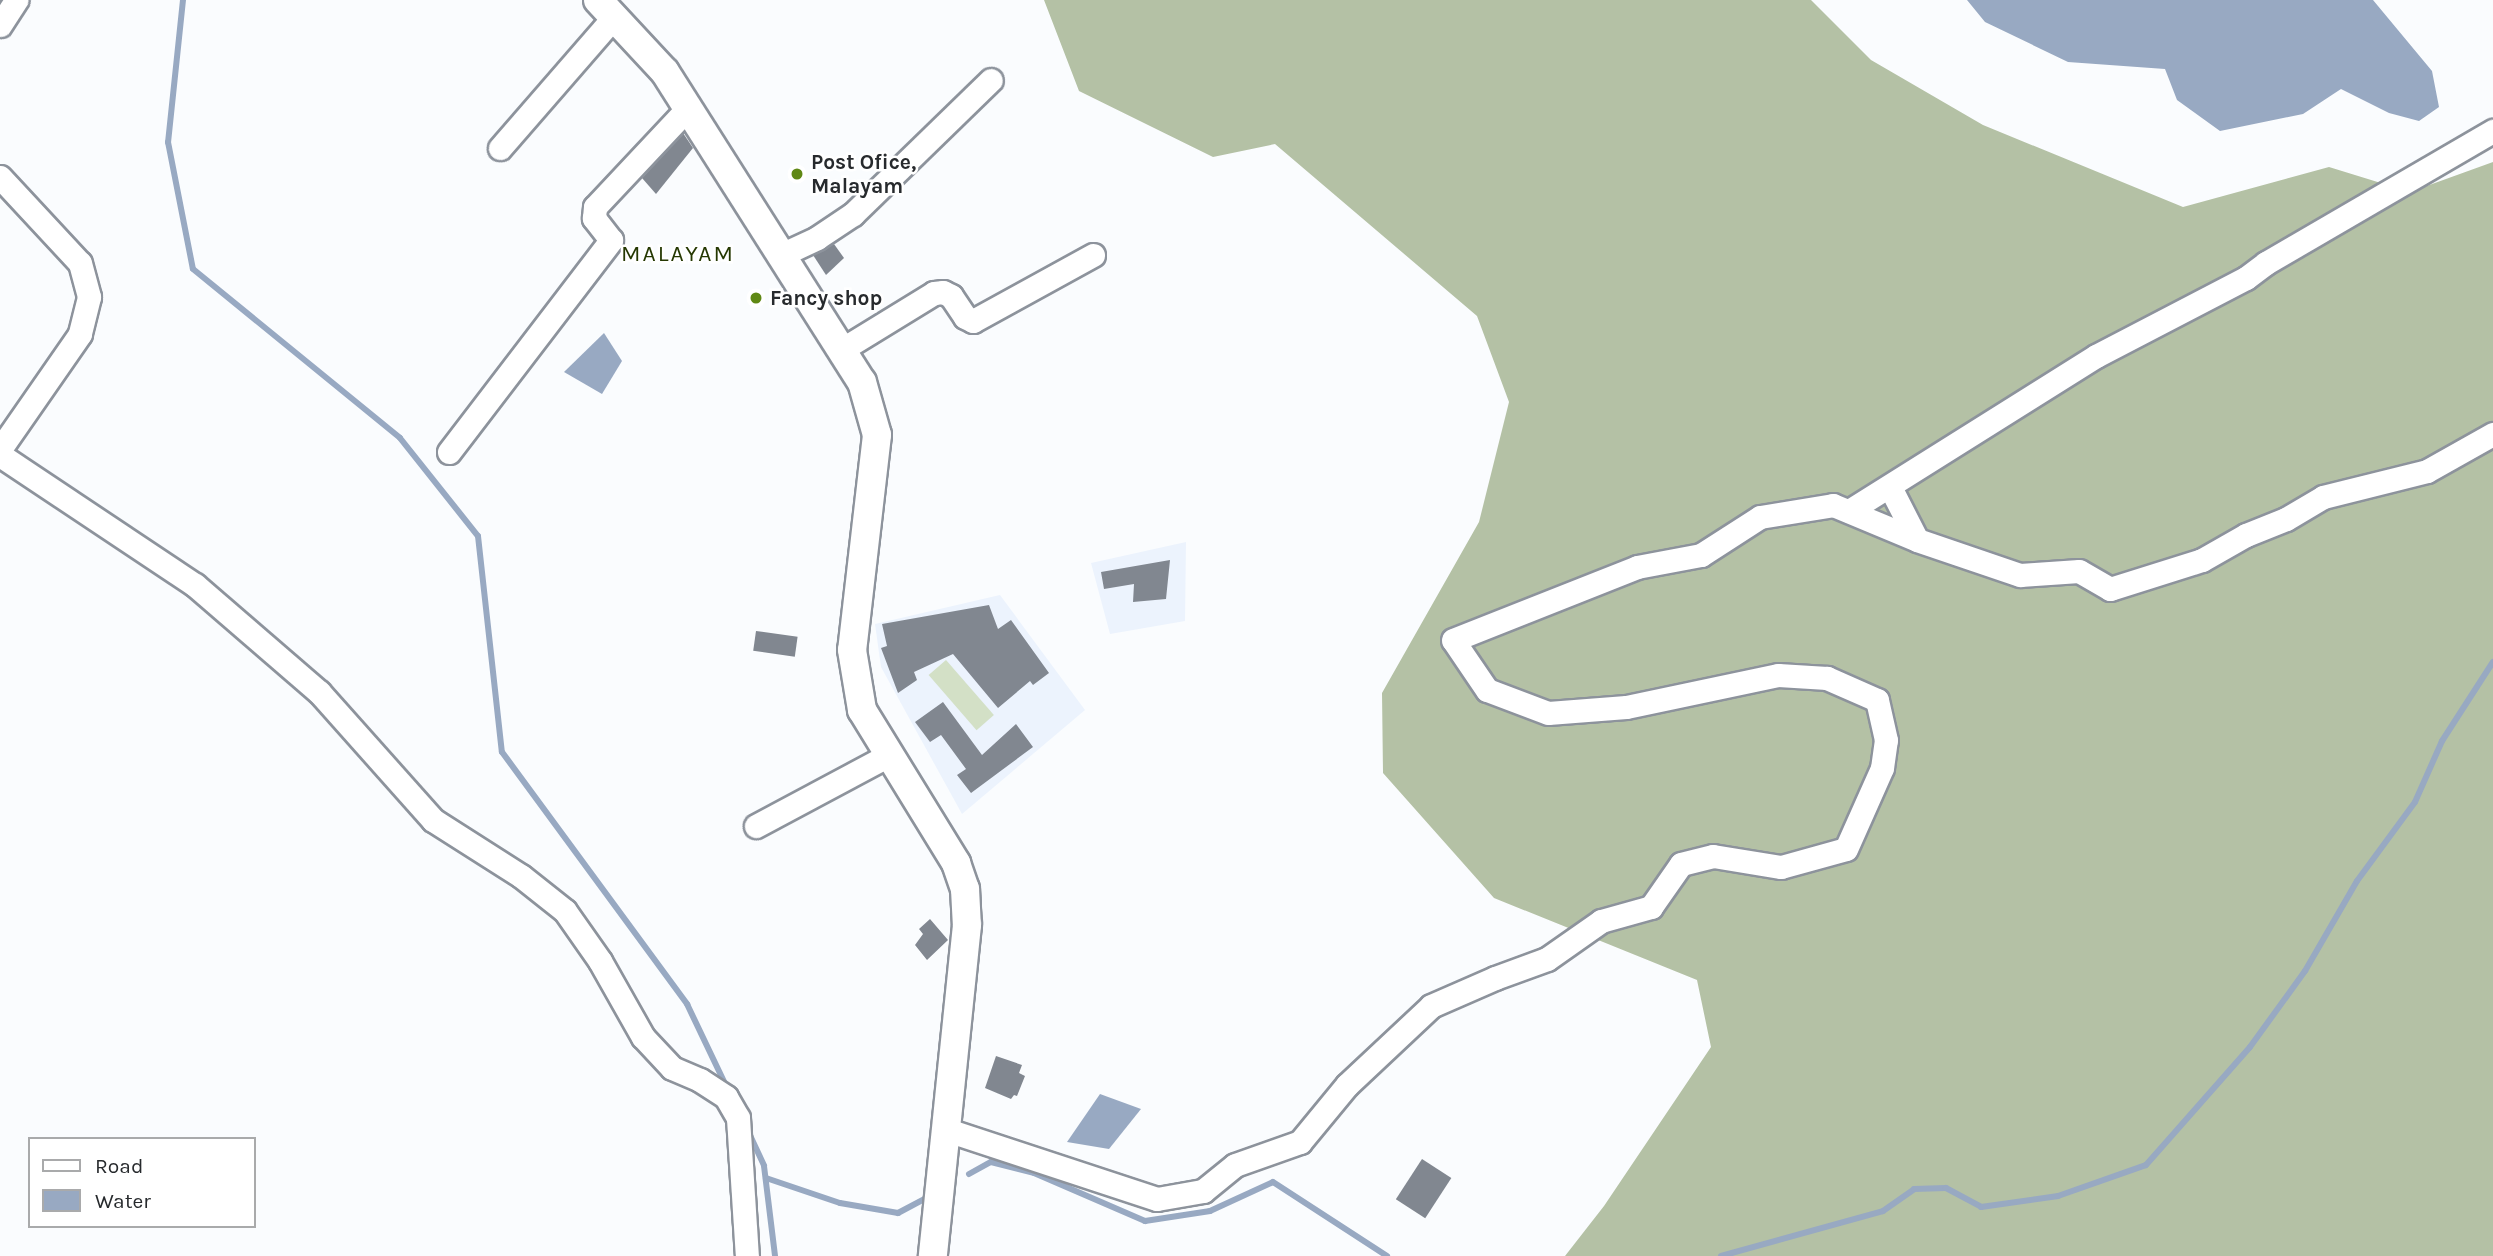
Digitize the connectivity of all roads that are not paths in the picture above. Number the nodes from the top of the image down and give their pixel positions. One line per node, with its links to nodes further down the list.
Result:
1 (16, 0): 3 (street)
2 (606, 8): 5 (main road); 7 (street)
3 (0, 24)
4 (991, 80): 9 (street)
5 (688, 108): 9 (main road); 14 (street)
6 (2493, 131): 16 (street)
7 (500, 148)
8 (0, 177): 13 (street)
9 (781, 255): 11 (main road)
10 (1093, 255): 11 (street)
11 (841, 350): 19 (main road)
12 (2493, 434): 18 (street)
13 (0, 449)
14 (449, 452)
15 (0, 456): 22 (street)
16 (1890, 487): 17 (street); 18 (street)
17 (1849, 512): 18 (street); 21 (street)
18 (1917, 540)
19 (890, 755): 20 (street); 21 (main road)
20 (756, 826)
21 (944, 1129): 23 (main road)
22 (747, 1256)
23 (933, 1256)

